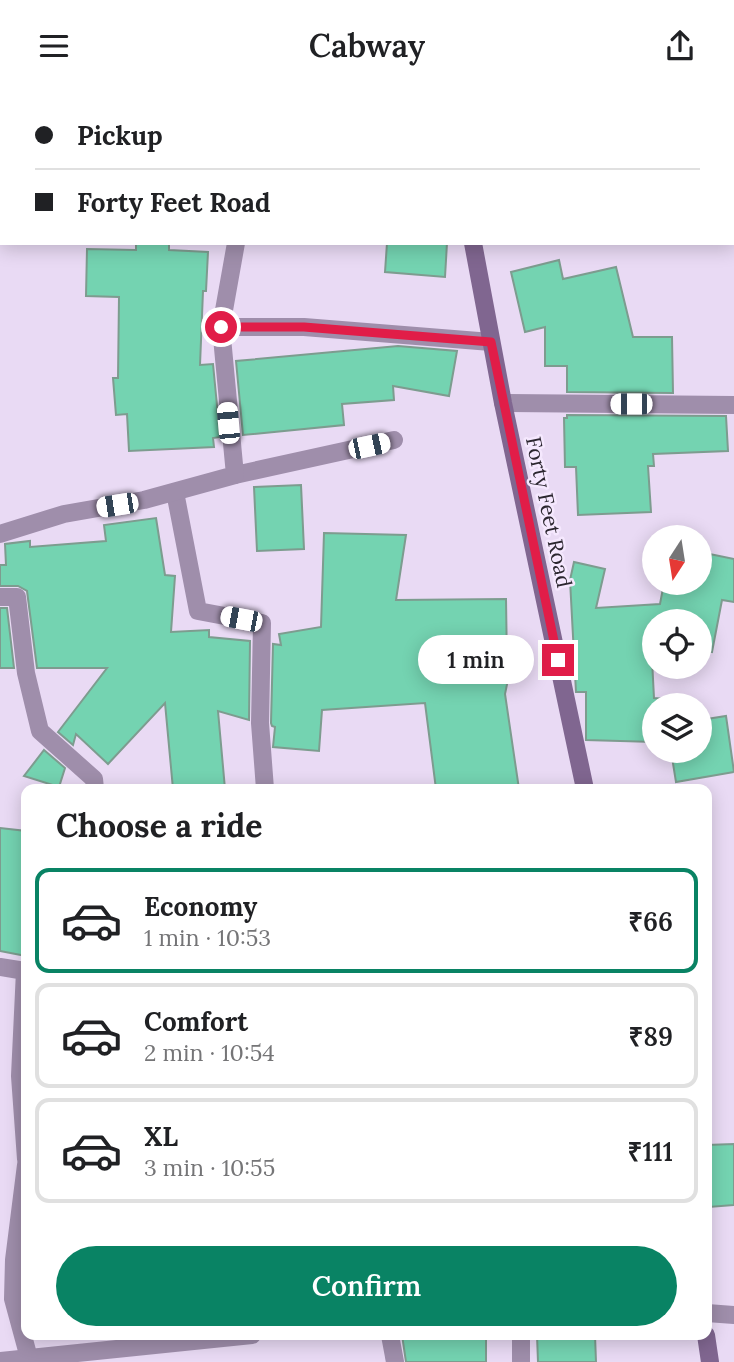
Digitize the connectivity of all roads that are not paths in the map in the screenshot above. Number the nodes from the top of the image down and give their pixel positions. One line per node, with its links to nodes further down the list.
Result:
1 (236, 245): 3 (street)
2 (473, 245): 4 (main road, Forty Feet Road)
3 (221, 327): 4 (street); 8 (street)
4 (491, 342): 5 (main road, Forty Feet Road)
5 (503, 403): 6 (street); 14 (main road, Forty Feet Road)
6 (734, 405)
7 (394, 440): 8 (street)
8 (235, 475): 9 (street)
9 (175, 492): 10 (street); 13 (street)
10 (0, 534)
11 (0, 597): 12 (street)
12 (94, 784)
13 (265, 784)
14 (584, 784)
15 (0, 967): 16 (street)
16 (21, 970)
17 (21, 1055): 18 (street)
18 (21, 1090)
19 (21, 1202): 22 (street)
20 (712, 1313): 21 (street)
21 (734, 1315)
22 (21, 1328)
23 (24, 1340): 28 (street)
24 (204, 1340): 28 (street)
25 (391, 1340): 30 (street)
26 (521, 1340): 31 (street)
27 (707, 1340): 32 (main road)
28 (29, 1358): 29 (street)
29 (0, 1361)
30 (395, 1362)
31 (521, 1362)
32 (710, 1362)

